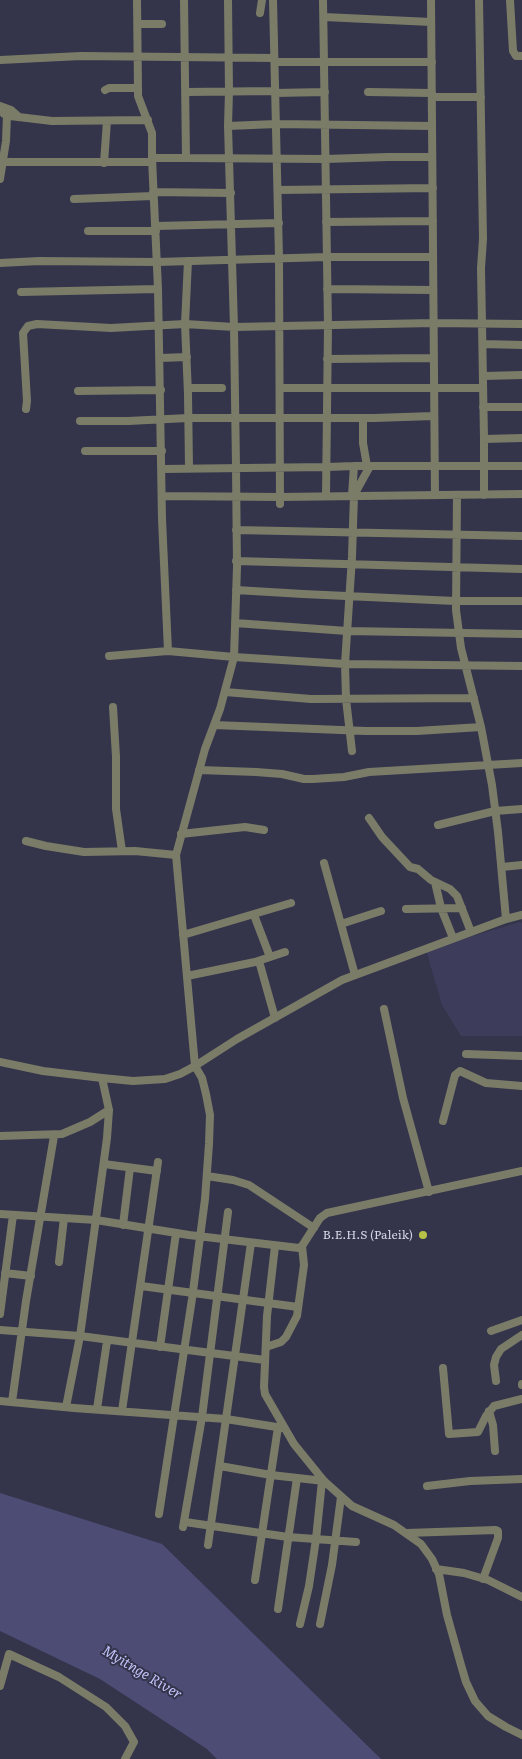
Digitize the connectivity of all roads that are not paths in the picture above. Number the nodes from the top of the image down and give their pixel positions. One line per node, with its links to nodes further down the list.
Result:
1 (137, 0): 13 (street)
2 (184, 0): 16 (street)
3 (228, 0): 18 (street)
4 (262, 0): 10 (street)
5 (274, 0): 20 (street)
6 (323, 0): 11 (street)
7 (431, 0): 12 (street)
8 (479, 0): 31 (street)
9 (510, 0): 17 (street)
10 (260, 13)
11 (324, 18): 12 (street); 21 (street)
12 (431, 22): 22 (street)
13 (138, 24): 14 (street); 15 (street)
14 (162, 24)
15 (139, 56): 16 (street); 19 (street); 23 (street)
16 (185, 56): 18 (street); 26 (street)
17 (522, 56)
18 (229, 58): 20 (street); 25 (street)
19 (0, 60)
20 (274, 60): 21 (street); 27 (street)
21 (324, 62): 22 (street); 28 (street)
22 (432, 62): 30 (street)
23 (138, 88): 24 (street); 35 (street)
24 (105, 90)
25 (230, 91): 26 (street); 27 (street); 39 (street)
26 (186, 92): 42 (street)
27 (275, 92): 28 (street); 37 (street)
28 (324, 92): 38 (street)
29 (368, 92): 30 (street)
30 (432, 95): 31 (street); 40 (street)
31 (481, 97): 77 (street)
32 (0, 106): 34 (street)
33 (3, 112): 34 (street); 47 (street)
34 (19, 117): 36 (street)
35 (148, 120): 36 (street); 46 (street)
36 (107, 121): 48 (street)
37 (276, 124): 38 (street); 39 (street); 43 (street)
38 (325, 124): 40 (street); 45 (street)
39 (228, 126): 44 (street)
40 (432, 126): 41 (street)
41 (432, 157): 45 (street); 50 (street)
42 (186, 158): 44 (street); 46 (street)
43 (277, 158): 44 (street); 45 (street); 51 (street)
44 (229, 159): 53 (street)
45 (325, 159): 52 (street)
46 (152, 160): 48 (street); 54 (street)
47 (4, 162): 48 (street); 49 (street)
48 (104, 163)
49 (0, 179)
50 (433, 188): 52 (street); 56 (street)
51 (278, 190): 52 (street); 58 (street)
52 (326, 190): 57 (street)
53 (231, 193): 54 (street); 59 (street)
54 (153, 194): 55 (street); 60 (street)
55 (74, 199)
56 (433, 221): 57 (street); 63 (street)
57 (326, 222): 62 (street)
58 (279, 223): 59 (street); 64 (street)
59 (231, 225): 60 (street); 65 (street)
60 (156, 228): 61 (street); 67 (street)
61 (88, 231)
62 (327, 257): 63 (street); 64 (street); 70 (street)
63 (433, 257): 71 (street)
64 (279, 258): 65 (street); 76 (street)
65 (232, 259): 66 (street); 79 (street)
66 (188, 261): 67 (street); 73 (street)
67 (157, 262): 68 (street); 69 (street)
68 (0, 263)
69 (158, 289): 72 (street); 78 (street)
70 (328, 289): 71 (street); 80 (street)
71 (433, 290): 74 (street)
72 (21, 292)
73 (185, 324): 78 (street); 79 (street); 84 (street)
74 (433, 324): 77 (street); 80 (street); 86 (street)
75 (522, 324): 77 (street)
76 (280, 325): 79 (street); 80 (street); 92 (street)
77 (483, 325): 81 (street)
78 (159, 326): 83 (street); 99 (street)
79 (234, 326): 102 (street)
80 (328, 326): 85 (street)
81 (483, 344): 82 (street); 88 (street)
82 (522, 345)
83 (160, 358): 84 (street); 95 (street)
84 (187, 358): 90 (street)
85 (327, 358): 86 (street); 89 (street)
86 (433, 358): 93 (street)
87 (522, 375): 88 (street)
88 (484, 376): 94 (street)
89 (327, 387): 92 (street); 93 (street); 104 (street)
90 (188, 388): 91 (street); 101 (street)
91 (222, 388)
92 (280, 388): 103 (street)
93 (434, 388): 94 (street); 100 (street)
94 (483, 388): 97 (street)
95 (161, 390): 96 (street); 106 (street)
96 (78, 392)
97 (483, 407): 98 (street); 109 (street)
98 (522, 407)
99 (26, 408)
100 (434, 416): 105 (street); 112 (street)
101 (188, 418): 102 (street); 106 (street); 120 (street)
102 (235, 418): 103 (street); 117 (street)
103 (281, 418): 104 (street); 118 (street)
104 (327, 418): 105 (street); 119 (street)
105 (363, 418): 114 (street)
106 (162, 420): 107 (street); 110 (street)
107 (80, 421)
108 (522, 438): 109 (street)
109 (484, 439): 115 (street)
110 (162, 451): 111 (street); 121 (street)
111 (85, 452)
112 (434, 465): 114 (street); 115 (street); 124 (street)
113 (354, 466): 114 (street); 119 (street); 123 (street)
114 (368, 466): 123 (street)
115 (484, 466): 116 (street); 126 (street)
116 (522, 466)
117 (236, 467): 118 (street); 120 (street); 128 (street)
118 (281, 467): 119 (street); 130 (street)
119 (327, 467): 129 (street)
120 (189, 468): 121 (street)
121 (162, 469): 127 (street)
122 (522, 494): 126 (street)
123 (353, 495): 124 (street); 129 (street); 132 (street)
124 (435, 495): 125 (street)
125 (458, 495): 126 (street); 133 (street)
126 (484, 495)
127 (162, 496): 128 (street); 147 (street)
128 (236, 496): 130 (street); 131 (street)
129 (326, 496): 130 (street)
130 (280, 500)
131 (236, 530): 132 (street); 135 (street)
132 (353, 532): 133 (street); 136 (street)
133 (457, 534): 134 (street); 137 (street)
134 (522, 536)
135 (236, 561): 136 (street); 139 (street)
136 (351, 564): 137 (street); 140 (street)
137 (456, 566): 138 (street); 141 (street)
138 (522, 569)
139 (236, 590): 140 (street); 143 (street)
140 (349, 596): 141 (street); 144 (street)
141 (455, 601): 142 (street); 145 (street)
142 (522, 601)
143 (235, 623): 144 (street); 149 (street)
144 (347, 631): 145 (street); 150 (street)
145 (459, 633): 146 (street); 151 (street)
146 (522, 634)
147 (168, 651): 148 (street); 149 (street)
148 (109, 656)
149 (234, 657): 150 (street); 153 (street)
150 (345, 664): 151 (street); 155 (street)
151 (465, 666): 152 (street); 154 (street)
152 (522, 666)
153 (224, 692): 155 (street); 157 (street)
154 (474, 698): 155 (street); 158 (street)
155 (346, 699): 159 (street)
156 (113, 707): 171 (street)
157 (214, 725): 159 (street); 163 (street)
158 (482, 727): 159 (street); 162 (street)
159 (349, 730): 160 (street)
160 (352, 751)
161 (522, 763): 162 (street)
162 (488, 765): 163 (street); 165 (street)
163 (199, 770): 169 (street)
164 (522, 809): 165 (street)
165 (495, 811): 167 (street); 175 (street)
166 (369, 818): 176 (street)
167 (438, 824)
168 (264, 830): 169 (street)
169 (181, 834): 172 (street)
170 (26, 841): 171 (street)
171 (122, 851): 172 (street)
172 (176, 855): 187 (street)
173 (324, 863): 185 (street)
174 (522, 865): 175 (street)
175 (502, 867): 184 (street)
176 (435, 882): 178 (street); 179 (street)
177 (291, 903): 182 (street)
178 (441, 908): 179 (street); 180 (street); 188 (street)
179 (462, 908): 186 (street)
180 (406, 909)
181 (381, 911): 185 (street)
182 (254, 915): 187 (street); 190 (street)
183 (522, 915): 184 (street)
184 (506, 919): 186 (street)
185 (341, 924): 192 (street)
186 (471, 932): 188 (street)
187 (183, 935): 193 (street)
188 (453, 938): 192 (street)
189 (285, 952): 190 (street)
190 (270, 957): 191 (street)
191 (258, 961): 193 (street); 195 (street)
192 (355, 975): 195 (street)
193 (187, 976): 199 (street)
194 (384, 1009): 212 (street)
195 (275, 1018): 199 (street)
196 (466, 1054): 197 (street)
197 (522, 1056)
198 (0, 1062): 200 (street)
199 (195, 1066): 200 (street); 211 (street)
200 (102, 1078): 202 (street)
201 (522, 1086): 203 (street)
202 (109, 1110): 205 (street); 207 (street)
203 (443, 1122)
204 (0, 1136): 205 (street)
205 (54, 1136): 216 (street)
206 (158, 1162): 209 (street)
207 (104, 1164): 208 (street); 218 (street)
208 (130, 1168): 209 (street); 219 (street)
209 (157, 1171): 221 (street)
210 (522, 1171): 212 (street)
211 (207, 1176): 220 (street); 223 (street)
212 (429, 1192): 220 (street)
213 (228, 1212): 224 (street)
214 (0, 1214): 215 (street)
215 (13, 1215): 216 (street); 229 (street)
216 (40, 1217): 217 (street); 230 (street)
217 (64, 1218): 218 (street); 228 (street)
218 (96, 1220): 219 (street); 244 (street)
219 (123, 1225): 221 (street)
220 (314, 1228): 227 (street)
221 (149, 1229): 222 (street); 231 (street)
222 (176, 1233): 223 (street); 232 (street)
223 (199, 1236): 224 (street); 233 (street)
224 (225, 1240): 225 (street); 234 (street)
225 (251, 1243): 226 (street); 235 (street)
226 (275, 1246): 227 (street); 236 (street)
227 (302, 1246): 237 (street)
228 (59, 1262)
229 (5, 1273): 230 (street); 238 (street)
230 (31, 1276): 242 (street)
231 (141, 1286): 232 (street); 246 (street)
232 (167, 1289): 233 (street); 247 (street)
233 (192, 1293): 234 (street); 249 (street)
234 (218, 1296): 235 (street); 250 (street)
235 (244, 1299): 236 (street); 251 (street)
236 (268, 1303): 237 (street); 248 (street)
237 (298, 1307): 248 (street)
238 (0, 1314)
239 (522, 1320): 241 (street)
240 (0, 1330): 242 (street)
241 (491, 1331)
242 (22, 1332): 244 (street); 257 (street)
243 (522, 1335): 254 (street)
244 (80, 1336): 245 (street); 258 (street)
245 (107, 1341): 246 (street); 259 (street)
246 (133, 1344): 247 (street); 260 (street)
247 (160, 1347): 249 (street)
248 (266, 1347): 252 (street)
249 (184, 1350): 250 (street); 261 (street)
250 (211, 1354): 251 (street); 263 (street)
251 (236, 1356): 252 (street); 264 (street)
252 (265, 1360): 265 (street)
253 (443, 1368): 262 (street)
254 (496, 1381)
255 (522, 1399): 262 (street)
256 (0, 1401): 257 (street)
257 (12, 1402): 258 (street)
258 (66, 1407): 259 (street)
259 (97, 1409): 260 (street)
260 (122, 1411): 261 (street)
261 (175, 1414): 263 (street); 274 (street)
262 (488, 1416): 266 (street)
263 (202, 1417): 264 (street); 275 (street)
264 (226, 1418): 265 (street); 267 (street)
265 (280, 1427): 268 (street); 271 (street)
266 (495, 1451)
267 (220, 1466): 268 (street); 275 (street)
268 (271, 1475): 269 (street); 276 (street)
269 (297, 1478): 271 (street); 278 (street)
270 (522, 1479): 272 (street)
271 (323, 1481): 273 (street); 279 (street)
272 (427, 1486)
273 (341, 1497): 277 (street); 280 (street)
274 (159, 1514)
275 (211, 1526): 276 (street); 282 (street)
276 (262, 1533): 278 (street); 285 (street)
277 (407, 1533): 283 (street); 284 (street)
278 (288, 1537): 279 (street); 287 (street)
279 (316, 1539): 280 (street); 288 (street)
280 (335, 1541): 281 (street); 289 (street)
281 (356, 1542)
282 (208, 1546)
283 (436, 1569): 284 (street); 291 (street)
284 (483, 1579): 286 (street)
285 (255, 1580)
286 (522, 1597)
287 (278, 1609)
288 (300, 1624)
289 (320, 1624)
290 (0, 1686): 292 (street)
291 (522, 1735)
292 (125, 1759)

